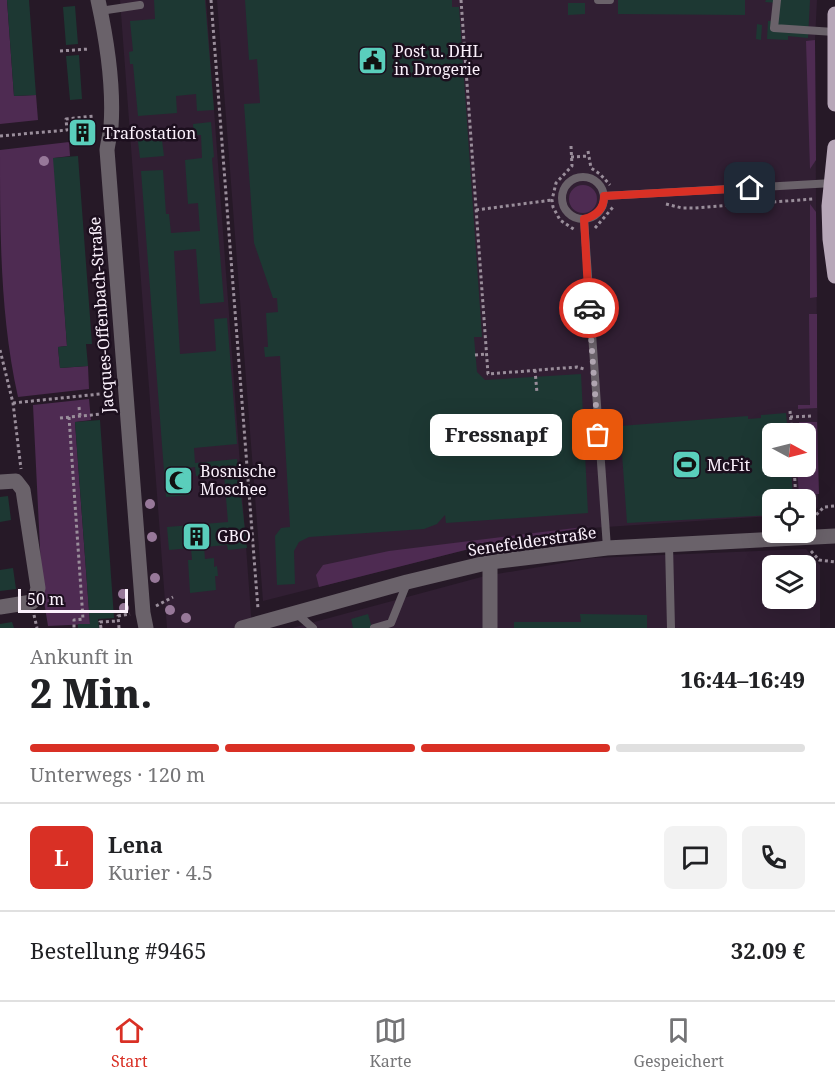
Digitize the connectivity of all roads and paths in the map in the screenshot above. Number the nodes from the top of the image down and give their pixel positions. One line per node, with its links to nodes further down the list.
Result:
1 (211, 0): 64 (path)
2 (461, 0): 27 (path)
3 (598, 0): 4 (lane)
4 (610, 0)
5 (777, 0): 9 (lane)
6 (99, 5): 7 (lane); 68 (street, Jacques-Offenbach-Straße)
7 (140, 5)
8 (835, 14): 9 (main road)
9 (834, 32): 12 (main road)
10 (89, 49): 11 (path)
11 (60, 51)
12 (835, 104)
13 (94, 116): 14 (path)
14 (0, 136)
15 (571, 146): 19 (path)
16 (835, 147): 20 (main road)
17 (588, 151): 18 (path)
18 (589, 156): 19 (path); 21 (path)
19 (571, 157): 24 (path)
20 (833, 183): 22 (lane); 31 (main road)
21 (614, 186)
22 (604, 196): 28 (lane); 28 (lane)
23 (813, 199): 25 (path)
24 (552, 200): 27 (path); 30 (path)
25 (661, 204)
26 (614, 206): 29 (path)
27 (476, 210): 33 (path)
28 (584, 219): 55 (lane)
29 (594, 233)
30 (577, 238)
31 (835, 276)
32 (0, 350): 39 (path)
33 (486, 354): 34 (path); 35 (path)
34 (476, 355)
35 (535, 370): 36 (path); 37 (path)
36 (585, 371)
37 (537, 393)
38 (100, 394): 39 (path)
39 (13, 403): 50 (path)
40 (79, 407): 43 (path)
41 (790, 411): 46 (path)
42 (102, 414): 43 (path)
43 (80, 416): 45 (path)
44 (811, 416): 46 (path)
45 (69, 417): 47 (path); 65 (path)
46 (790, 417): 48 (path)
47 (60, 418)
48 (791, 423)
49 (0, 482): 50 (street)
50 (23, 490): 60 (street)
51 (835, 506): 52 (path)
52 (816, 515)
53 (835, 536): 54 (street, Senefelderstraße)
54 (669, 544): 55 (street, Senefelderstraße); 72 (lane)
55 (607, 548): 56 (street, Senefelderstraße)
56 (490, 562): 57 (street, Senefelderstraße); 71 (street)
57 (407, 582): 62 (street, Senefelderstraße); 70 (lane)
58 (173, 597): 59 (path)
59 (158, 605)
60 (0, 607)
61 (134, 614): 63 (path)
62 (297, 614): 64 (street, Senefelderstraße); 69 (lane)
63 (118, 621): 66 (path); 67 (path)
64 (250, 626)
65 (74, 628)
66 (101, 628)
67 (119, 628)
68 (146, 628)
69 (313, 628)
70 (374, 628)
71 (490, 628)
72 (671, 628)

